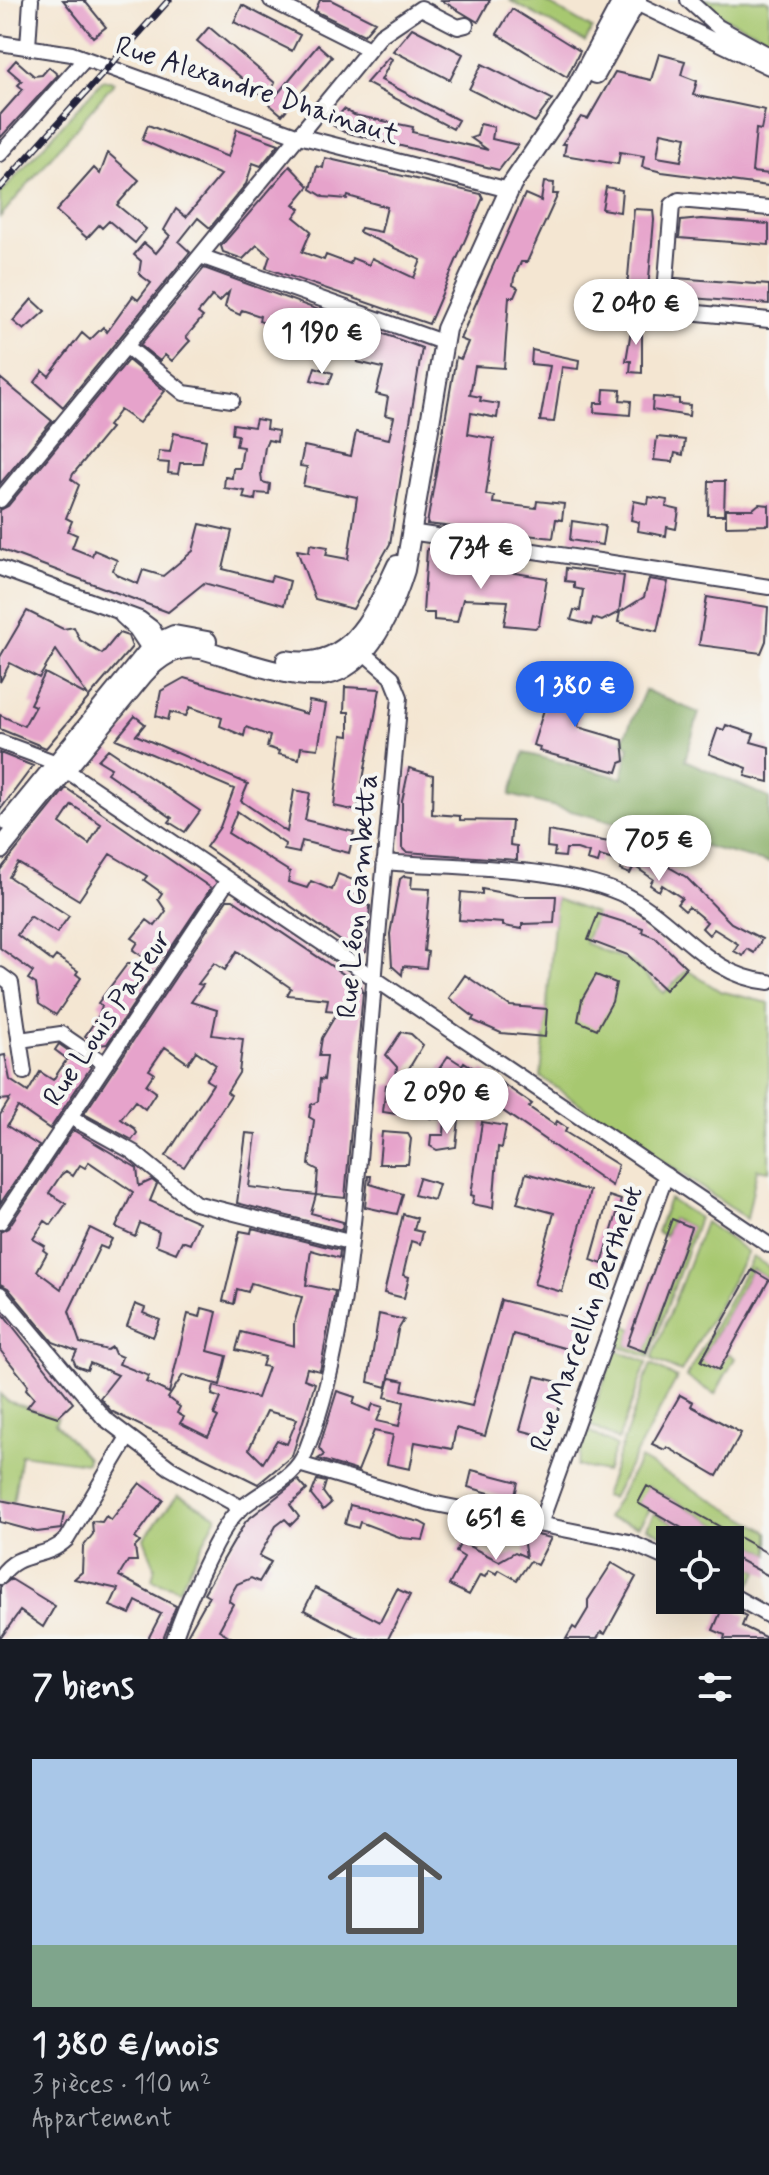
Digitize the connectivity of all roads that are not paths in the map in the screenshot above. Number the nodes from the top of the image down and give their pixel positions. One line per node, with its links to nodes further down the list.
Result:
1 (31, 0): 7 (street)
2 (271, 0): 8 (street)
3 (688, 0): 10 (street)
4 (624, 2): 12 (street); 15 (main road)
5 (466, 25): 8 (street)
6 (0, 43): 7 (street)
7 (28, 47): 9 (street); 11 (street, Rue Alexandre Dhainaut)
8 (369, 49): 13 (street)
9 (0, 50)
10 (769, 55)
11 (85, 59): 13 (street, Rue Alexandre Dhainaut); 14 (street)
12 (769, 67)
13 (299, 136): 15 (street, Rue Alexandre Dhainaut); 17 (street)
14 (0, 154)
15 (509, 190): 19 (main road)
16 (769, 208): 18 (street)
17 (200, 256): 19 (street); 20 (street)
18 (769, 320)
19 (442, 342): 23 (main road)
20 (126, 346): 21 (street); 22 (street)
21 (232, 400)
22 (0, 500)
23 (410, 532): 25 (street); 27 (main road); 28 (main road)
24 (0, 568): 26 (street)
25 (769, 587)
26 (158, 650): 28 (main road); 30 (main road)
27 (363, 652): 28 (main road); 33 (street, Rue Léon Gambetta)
28 (315, 670)
29 (0, 742): 30 (street)
30 (60, 766): 31 (main road); 32 (main road); 34 (street)
31 (0, 833)
32 (0, 850)
33 (384, 862): 36 (street, Rue Léon Gambetta); 37 (street)
34 (228, 880): 36 (street); 39 (street, Rue Louis Pasteur)
35 (0, 975): 38 (street)
36 (374, 978): 42 (street); 44 (street, Rue Léon Gambetta)
37 (769, 982)
38 (20, 1040): 39 (street); 40 (street)
39 (105, 1064): 41 (street, Rue Louis Pasteur)
40 (24, 1072)
41 (70, 1117): 43 (street, Rue Louis Pasteur); 44 (street)
42 (666, 1175): 45 (street); 50 (street, Rue Marcellin Berthelot)
43 (0, 1222)
44 (349, 1242): 48 (street, Rue Léon Gambetta)
45 (769, 1245)
46 (0, 1294): 47 (street)
47 (128, 1437): 49 (street); 52 (street)
48 (299, 1464): 49 (street); 50 (street)
49 (242, 1508): 55 (street)
50 (540, 1524): 51 (street)
51 (656, 1554)
52 (0, 1577)
53 (744, 1602): 54 (street)
54 (769, 1616)
55 (174, 1639)

